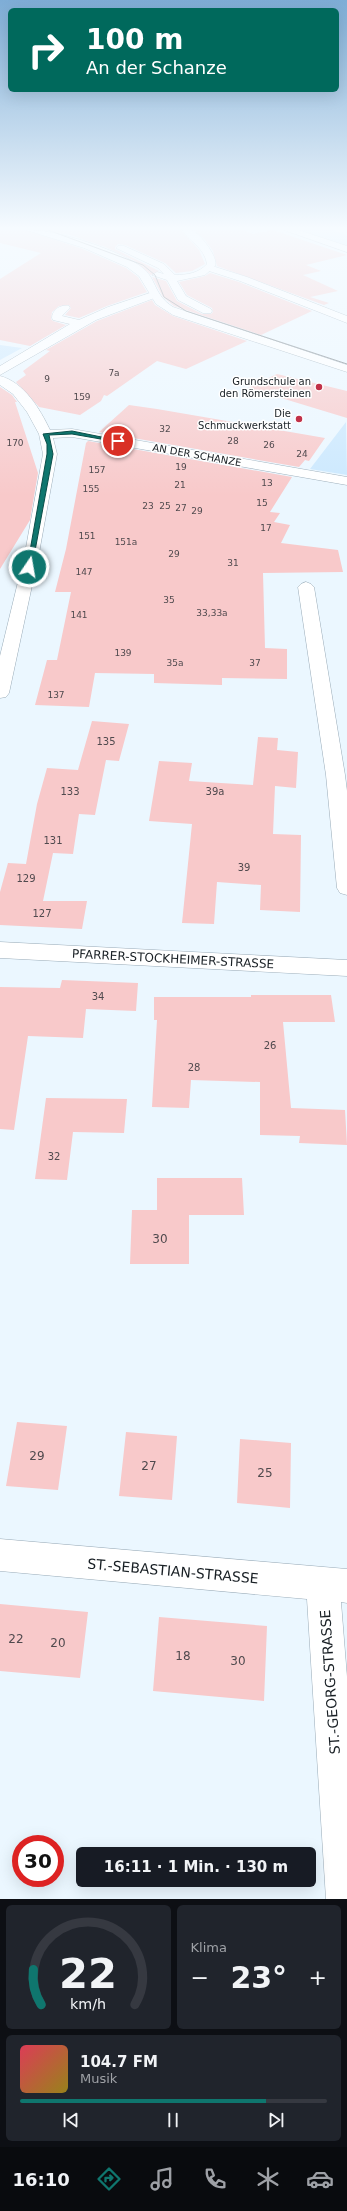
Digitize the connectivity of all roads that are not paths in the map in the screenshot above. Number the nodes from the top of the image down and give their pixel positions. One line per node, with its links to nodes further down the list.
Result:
1 (60, 319): 5 (street)
2 (88, 319): 5 (street)
3 (194, 319): 7 (street)
4 (227, 319): 6 (street)
5 (78, 323): 8 (street)
6 (347, 357)
7 (347, 369)
8 (0, 371)
9 (0, 380): 10 (street)
10 (46, 434): 11 (street, AN DER SCHANZE); 13 (street)
11 (347, 481)
12 (306, 587): 14 (street)
13 (0, 693)
14 (347, 888)
15 (0, 950): 16 (street, PFARRER-STOCKHEIMER-STRASSE)
16 (347, 968)
17 (0, 1555): 18 (street, ST.-SEBASTIAN-STRASSE)
18 (335, 1585): 19 (street, ST.-GEORG-STRASSE)
19 (345, 1899)

